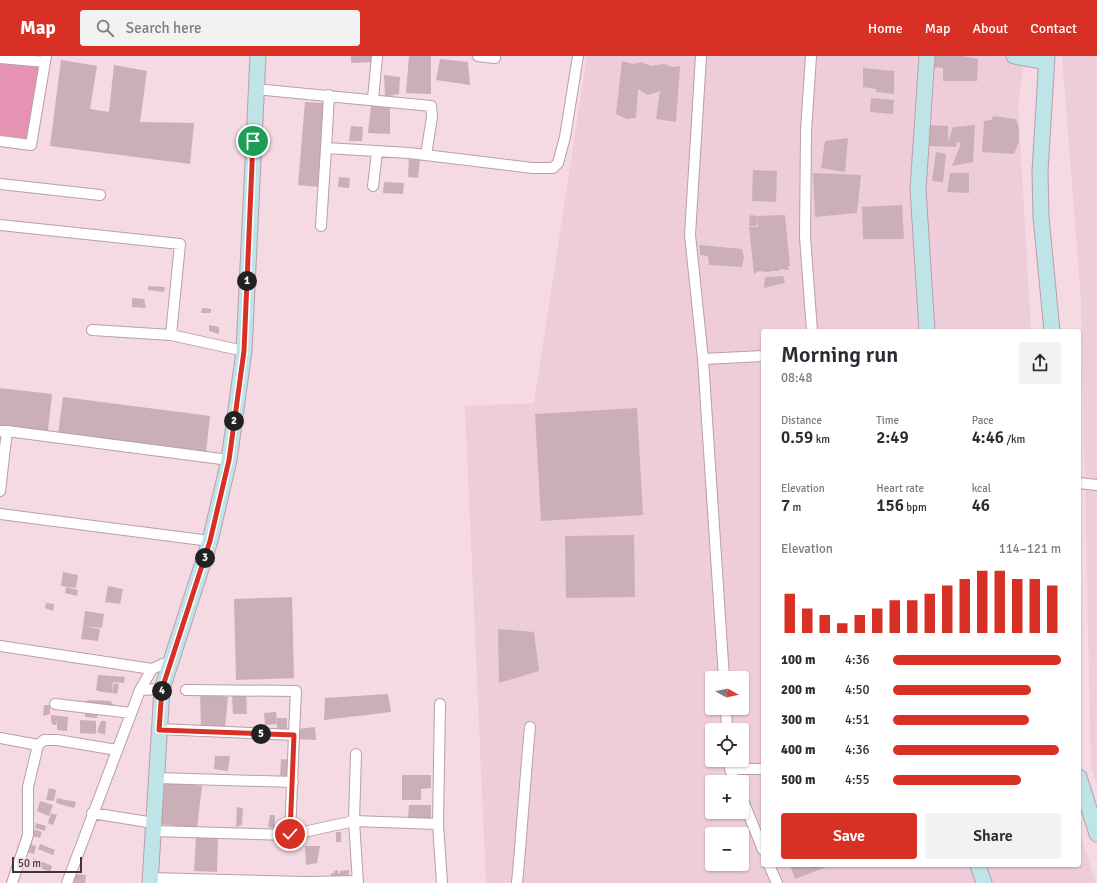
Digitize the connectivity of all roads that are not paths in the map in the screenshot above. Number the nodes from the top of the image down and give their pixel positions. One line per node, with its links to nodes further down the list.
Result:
1 (256, 56): 13 (street)
2 (377, 56): 15 (street)
3 (478, 56): 10 (street)
4 (578, 56): 19 (street)
5 (701, 56): 32 (street)
6 (811, 56): 25 (street)
7 (926, 56): 26 (street)
8 (1014, 56): 12 (street)
9 (0, 58): 11 (street)
10 (495, 58)
11 (45, 59): 16 (street)
12 (1046, 59): 27 (street)
13 (255, 89): 14 (street); 30 (street)
14 (329, 95): 15 (street); 17 (street)
15 (373, 99): 19 (street)
16 (0, 141)
17 (326, 148): 18 (street); 24 (street)
18 (377, 152): 19 (street); 21 (street)
19 (426, 156)
20 (0, 184): 22 (street)
21 (373, 186)
22 (100, 195)
23 (0, 225): 29 (street)
24 (321, 226)
25 (812, 329)
26 (928, 329)
27 (1052, 329)
28 (92, 330): 29 (street)
29 (170, 335): 30 (street)
30 (244, 351): 34 (street)
31 (761, 356): 32 (street)
32 (703, 358): 43 (street)
33 (3, 431): 34 (street); 37 (street)
34 (229, 460): 39 (street)
35 (1081, 483): 36 (street)
36 (1097, 484)
37 (0, 491)
38 (0, 514): 39 (street)
39 (210, 541): 41 (street)
40 (0, 646): 42 (street)
41 (172, 660): 42 (street); 44 (street)
42 (152, 669): 45 (street)
43 (724, 671)
44 (162, 689): 45 (street); 51 (street)
45 (140, 690): 49 (street)
46 (186, 690): 52 (street)
47 (55, 704): 49 (street)
48 (440, 704): 65 (street)
49 (131, 713): 55 (street)
50 (530, 727): 77 (street)
51 (159, 730): 52 (street); 59 (street)
52 (294, 735): 60 (street)
53 (0, 738): 54 (street)
54 (38, 745): 55 (street); 74 (street)
55 (116, 750): 62 (street)
56 (356, 754): 64 (street)
57 (746, 767): 58 (street)
58 (761, 769)
59 (156, 778): 60 (street); 66 (street)
60 (292, 782): 67 (street)
61 (1081, 783): 68 (street)
62 (92, 813): 66 (street); 75 (street)
63 (749, 815): 69 (street)
64 (354, 821): 65 (street); 67 (street); 73 (street)
65 (438, 824): 76 (street)
66 (154, 827): 67 (street); 72 (street)
67 (290, 834)
68 (1097, 834)
69 (761, 845)
70 (770, 867): 78 (street)
71 (979, 867): 79 (street)
72 (150, 881): 73 (street)
73 (358, 882)
74 (12, 883)
75 (67, 883)
76 (442, 883)
77 (517, 883)
78 (777, 883)
79 (984, 883)

